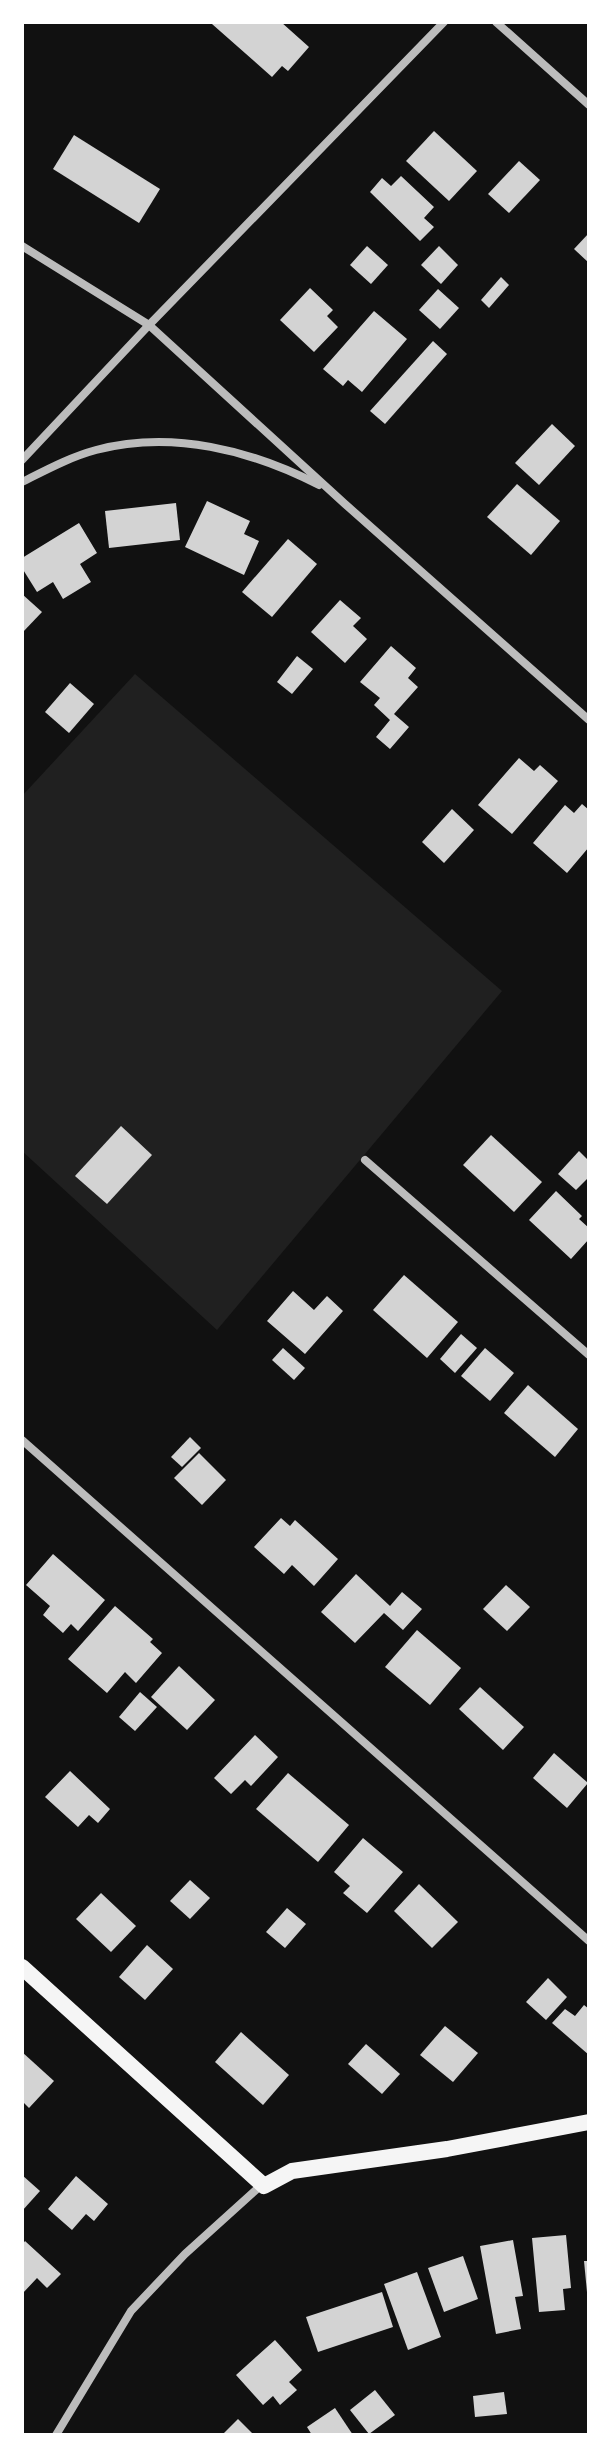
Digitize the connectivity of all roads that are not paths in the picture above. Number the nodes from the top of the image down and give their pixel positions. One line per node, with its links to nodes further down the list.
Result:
1 (444, 22): 5 (street)
2 (496, 22): 3 (street)
3 (589, 105)
4 (22, 246): 5 (street)
5 (149, 325): 6 (street); 8 (street)
6 (22, 460)
7 (22, 482): 8 (street)
8 (345, 504): 9 (street)
9 (589, 720)
10 (365, 1160): 11 (street)
11 (589, 1355)
12 (22, 1440): 13 (street)
13 (589, 1941)
14 (22, 1967): 16 (main road)
15 (589, 2122): 16 (main road)
16 (264, 2186): 17 (street)
17 (56, 2435)

